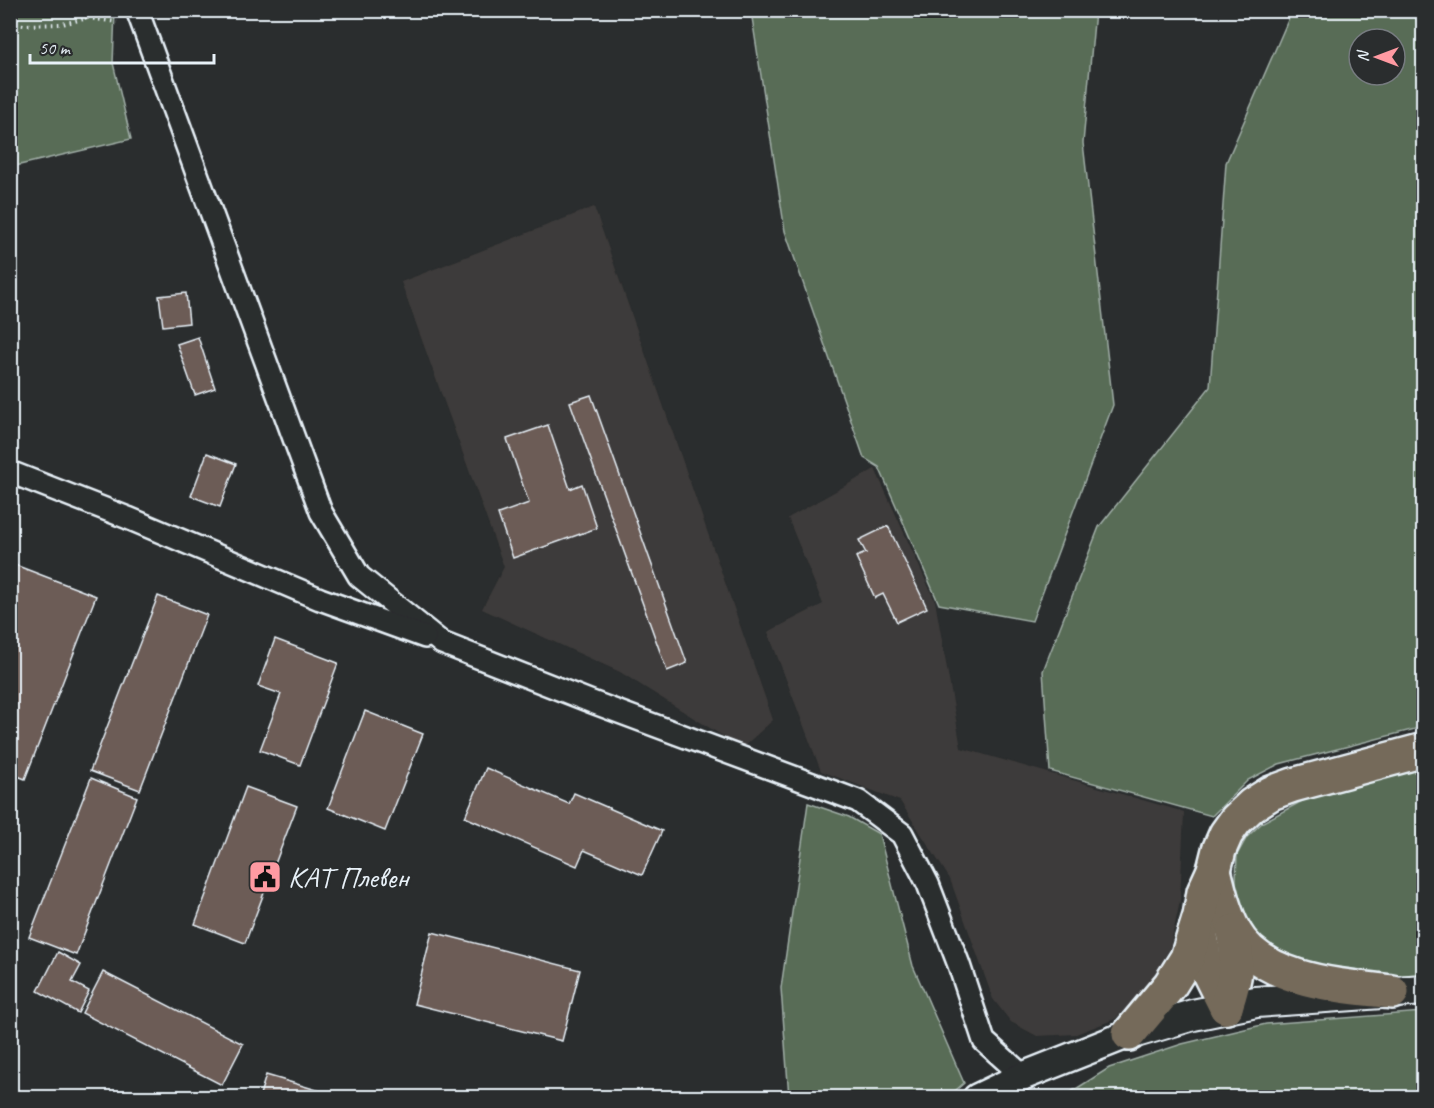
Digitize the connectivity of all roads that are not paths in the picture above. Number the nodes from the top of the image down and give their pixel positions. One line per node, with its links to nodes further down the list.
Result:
1 (140, 17): 3 (street)
2 (10, 472): 3 (street)
3 (442, 643): 12 (street)
4 (1424, 750): 5 (main road)
5 (1214, 870): 6 (main road); 7 (main road)
6 (1200, 916): 10 (main road); 11 (main road)
7 (1234, 932): 9 (main road); 10 (main road)
8 (1424, 990): 9 (main road)
9 (1392, 992): 10 (main road)
10 (1226, 1008): 11 (main road)
11 (1129, 1034): 12 (street)
12 (1023, 1076): 13 (street)
13 (977, 1098)

